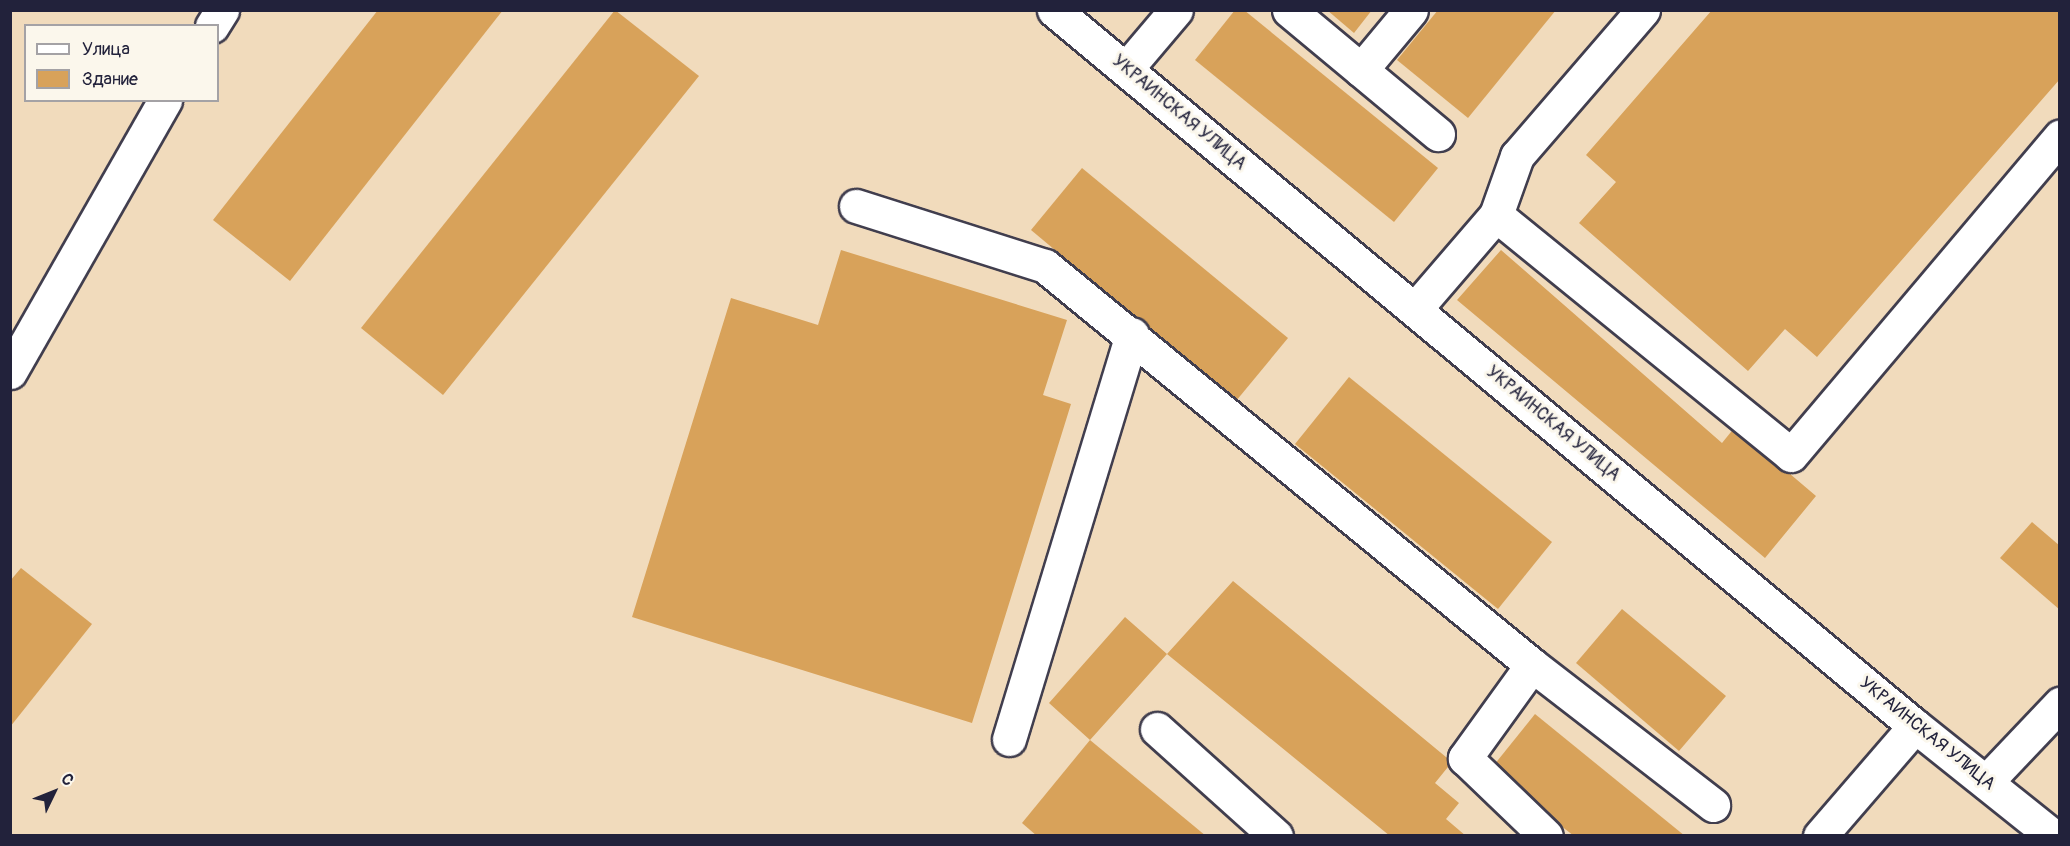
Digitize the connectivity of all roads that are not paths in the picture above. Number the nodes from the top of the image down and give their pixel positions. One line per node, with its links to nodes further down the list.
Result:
1 (222, 10): 7 (main road)
2 (1054, 10): 8 (main road, УКРАИНСКАЯ УЛИЦА)
3 (1176, 10): 8 (main road)
4 (1289, 10): 9 (main road)
5 (1411, 10): 9 (main road)
6 (1643, 10): 14 (main road)
7 (213, 24)
8 (1126, 69): 15 (main road, УКРАИНСКАЯ УЛИЦА)
9 (1361, 70): 11 (main road)
10 (164, 102): 17 (main road)
11 (1438, 134)
12 (2060, 137): 14 (main road)
13 (856, 206): 16 (main road)
14 (1496, 215): 15 (main road)
15 (1416, 308): 20 (main road, УКРАИНСКАЯ УЛИЦА)
16 (1131, 334): 18 (main road); 22 (main road)
17 (10, 372)
18 (1532, 665): 24 (main road); 26 (main road)
19 (2060, 704): 23 (main road)
20 (1915, 726): 23 (main road, УКРАИНСКАЯ УЛИЦА); 27 (main road)
21 (1157, 729): 25 (main road)
22 (1009, 739)
23 (1986, 782): 28 (main road, УКРАИНСКАЯ УЛИЦА)
24 (1713, 805)
25 (1276, 836)
26 (1546, 836)
27 (1820, 836)
28 (2053, 836)

